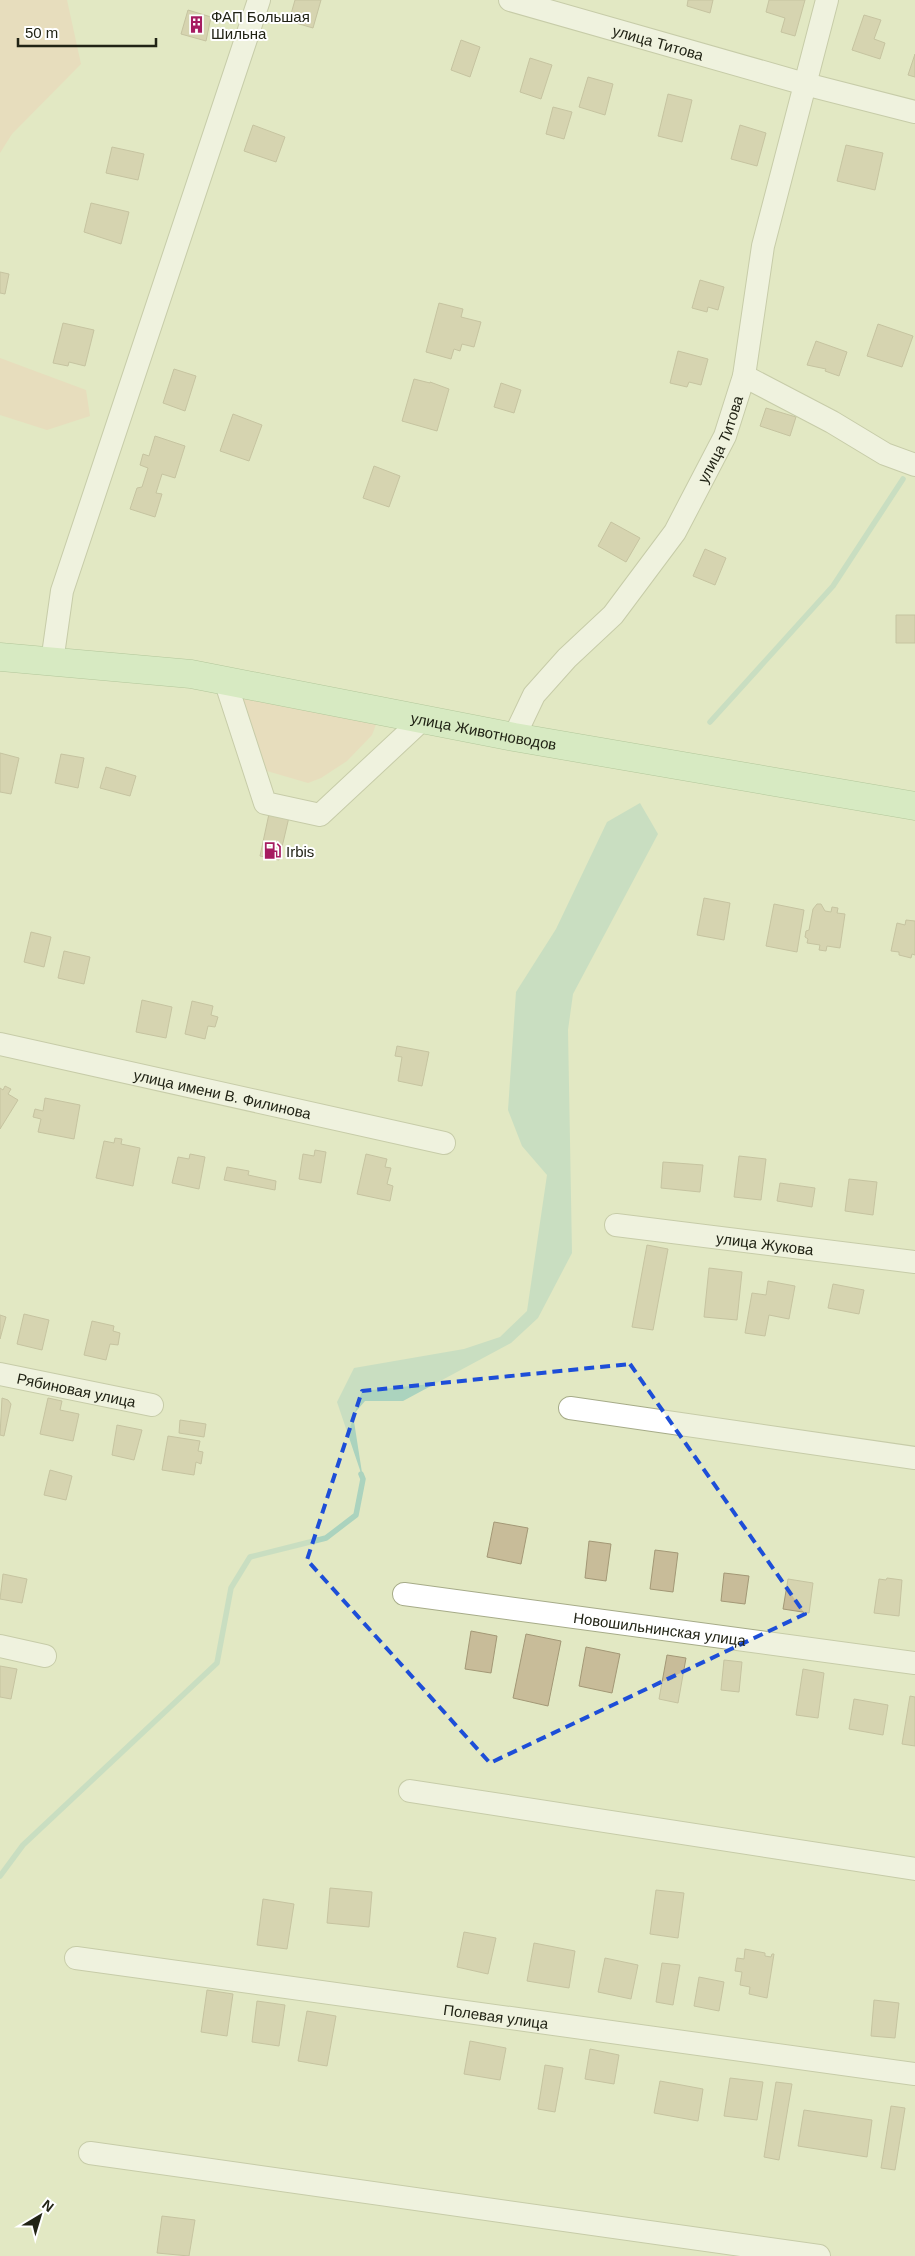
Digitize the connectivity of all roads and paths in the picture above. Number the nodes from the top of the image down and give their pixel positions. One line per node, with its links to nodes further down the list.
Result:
1 (259, 0): 9 (street)
2 (510, 0): 4 (street, улица Титова)
3 (827, 0): 4 (street)
4 (805, 84): 5 (street, улица Титова); 6 (street, улица Титова)
5 (915, 112)
6 (744, 376): 7 (street); 12 (street, улица Титова)
7 (915, 465)
8 (0, 657): 9 (main road, улица Животноводов)
9 (52, 662): 10 (main road, улица Животноводов)
10 (225, 680): 11 (main road, улица Животноводов); 11 (street)
11 (423, 719): 12 (main road, улица Животноводов)
12 (514, 737): 13 (main road, улица Животноводов)
13 (915, 806)
14 (0, 1044): 15 (street, улица имени В. Филинова)
15 (444, 1143)
16 (616, 1225): 17 (street, улица Жукова)
17 (915, 1262)
18 (0, 1374): 19 (street, Рябиновая улица)
19 (152, 1405)
20 (570, 1408): 21 (street)
21 (915, 1458)
22 (404, 1594): 25 (street, Новошильнинская улица)
23 (0, 1646): 24 (street)
24 (45, 1656)
25 (915, 1663)
26 (410, 1791): 27 (street)
27 (915, 1869)
28 (76, 1958): 29 (street, Полевая улица)
29 (915, 2074)
30 (90, 2153): 31 (street)
31 (819, 2256)

